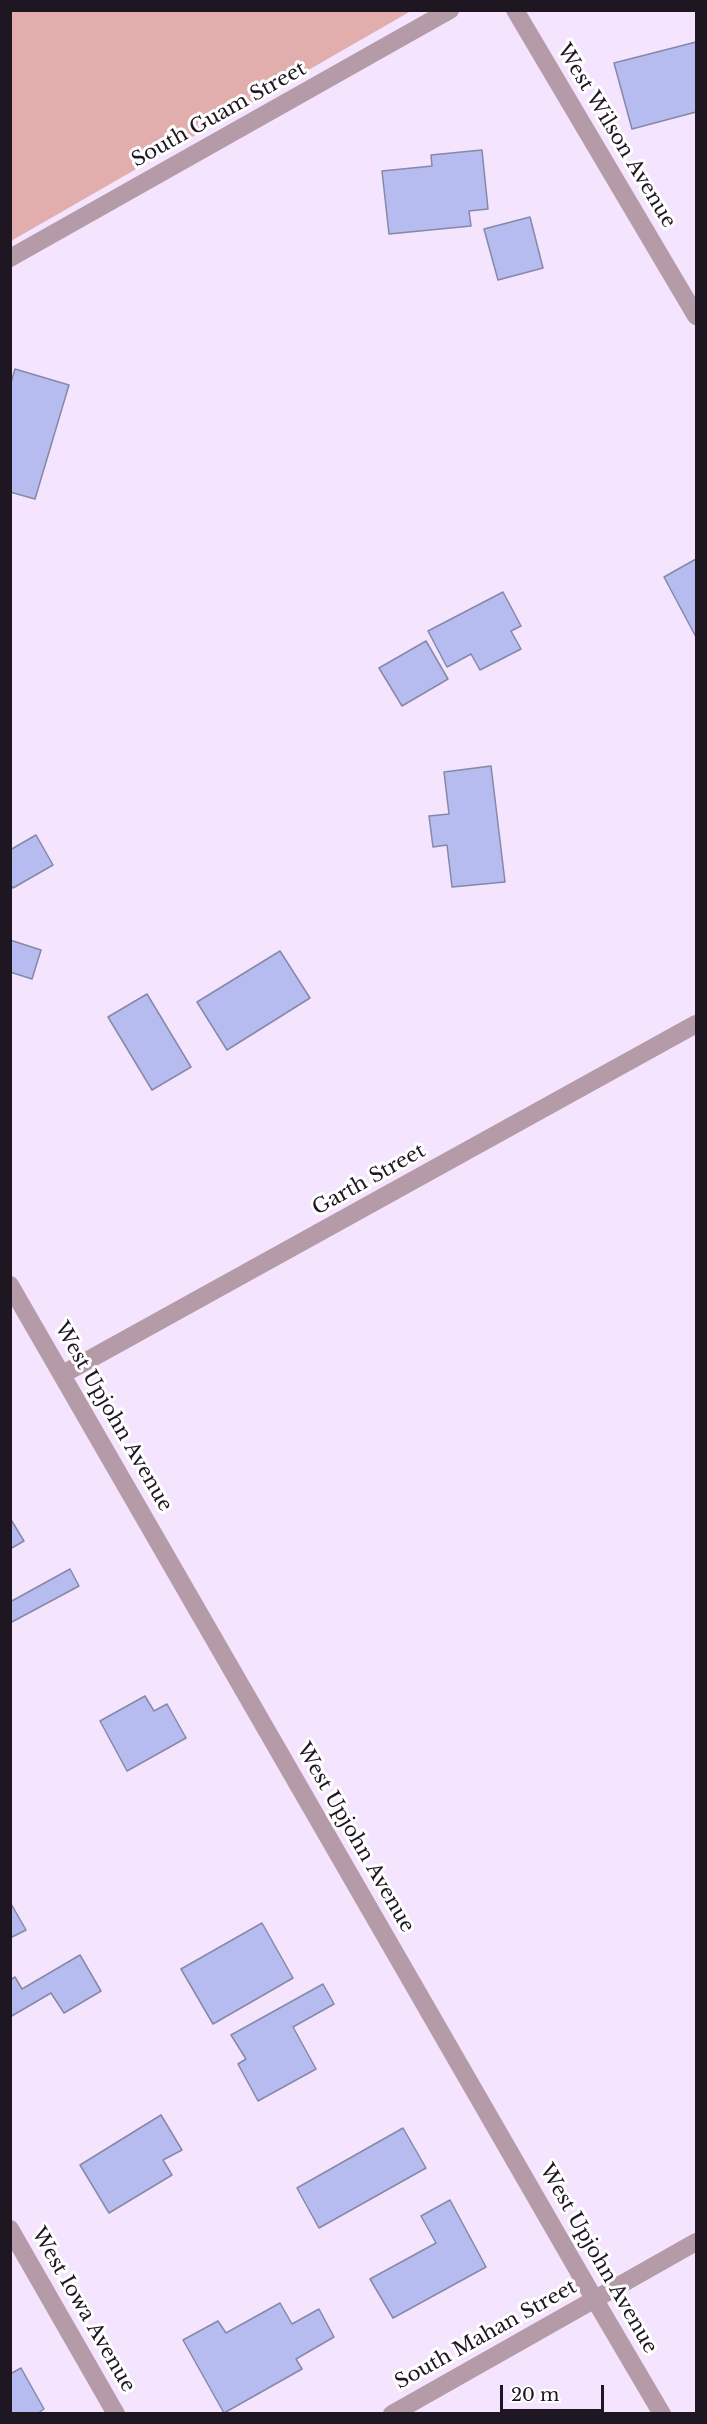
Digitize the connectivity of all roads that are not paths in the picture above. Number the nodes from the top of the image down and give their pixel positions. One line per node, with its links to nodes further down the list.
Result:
1 (450, 10): 3 (street, South Guam Street)
2 (515, 10): 4 (street, West Wilson Avenue)
3 (10, 258)
4 (696, 316)
5 (696, 1024): 7 (street, Garth Street)
6 (10, 1285): 7 (street, West Upjohn Avenue)
7 (63, 1374): 10 (street, West Upjohn Avenue)
8 (10, 2229): 11 (street, West Iowa Avenue)
9 (696, 2242): 10 (street, South Mahan Street)
10 (595, 2300): 12 (street, South Mahan Street); 13 (street, West Upjohn Avenue)
11 (116, 2414)
12 (392, 2414)
13 (662, 2414)

